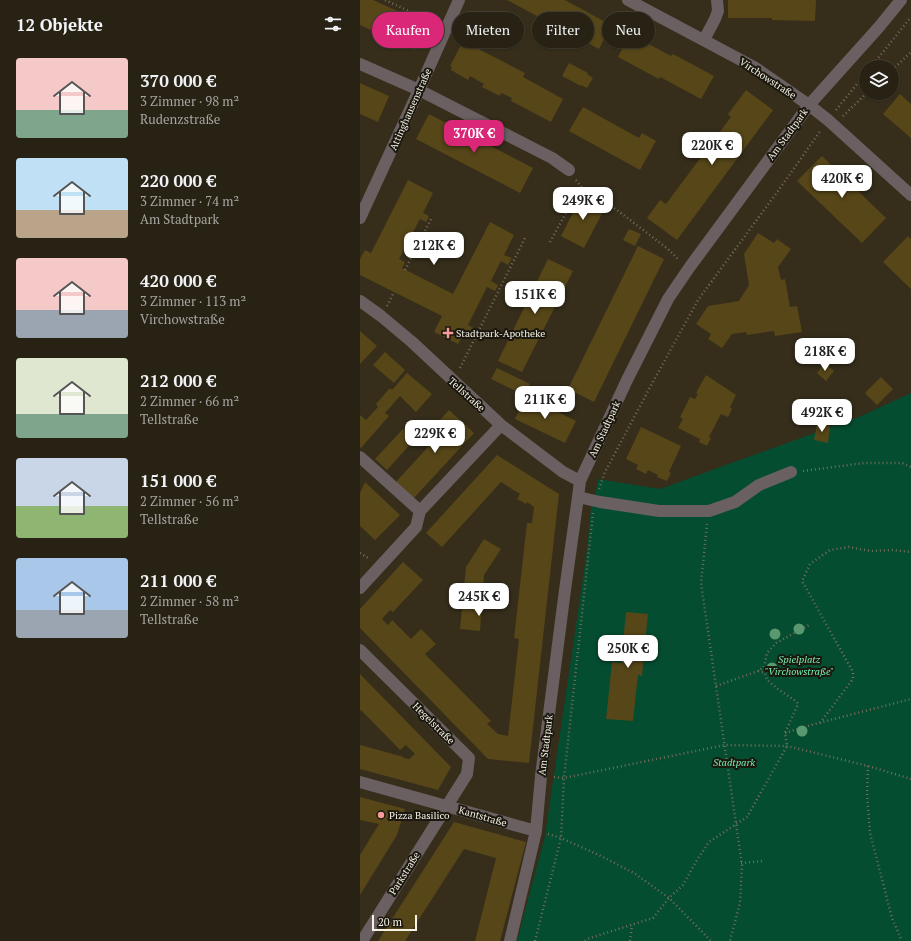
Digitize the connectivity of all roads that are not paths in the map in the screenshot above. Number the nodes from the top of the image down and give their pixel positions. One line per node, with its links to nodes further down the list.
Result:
1 (459, 0): 7 (street, Attinghausenstraße)
2 (628, 0): 5 (street, Virchowstraße)
3 (718, 0): 5 (street)
4 (901, 0): 8 (street, Am Stadtpark)
5 (704, 40): 8 (street, Virchowstraße)
6 (360, 64): 7 (street)
7 (419, 90): 9 (street); 11 (street, Attinghausenstraße)
8 (809, 105): 10 (street, Virchowstraße); 16 (street, Am Stadtpark)
9 (569, 170)
10 (911, 195)
11 (360, 218)
12 (360, 301): 13 (street, Tellstraße)
13 (500, 425): 16 (street, Tellstraße); 18 (street)
14 (360, 456): 18 (street)
15 (790, 472): 17 (street)
16 (580, 481): 17 (street, Am Stadtpark)
17 (578, 497): 23 (street, Am Stadtpark)
18 (420, 511): 19 (street)
19 (360, 588)
20 (360, 650): 22 (street, Hegelstraße)
21 (360, 782): 22 (street, Kantstraße)
22 (447, 806): 23 (street, Kantstraße); 24 (street, Parkstraße)
23 (536, 830): 25 (street, Am Stadtpark)
24 (362, 941)
25 (510, 941)

